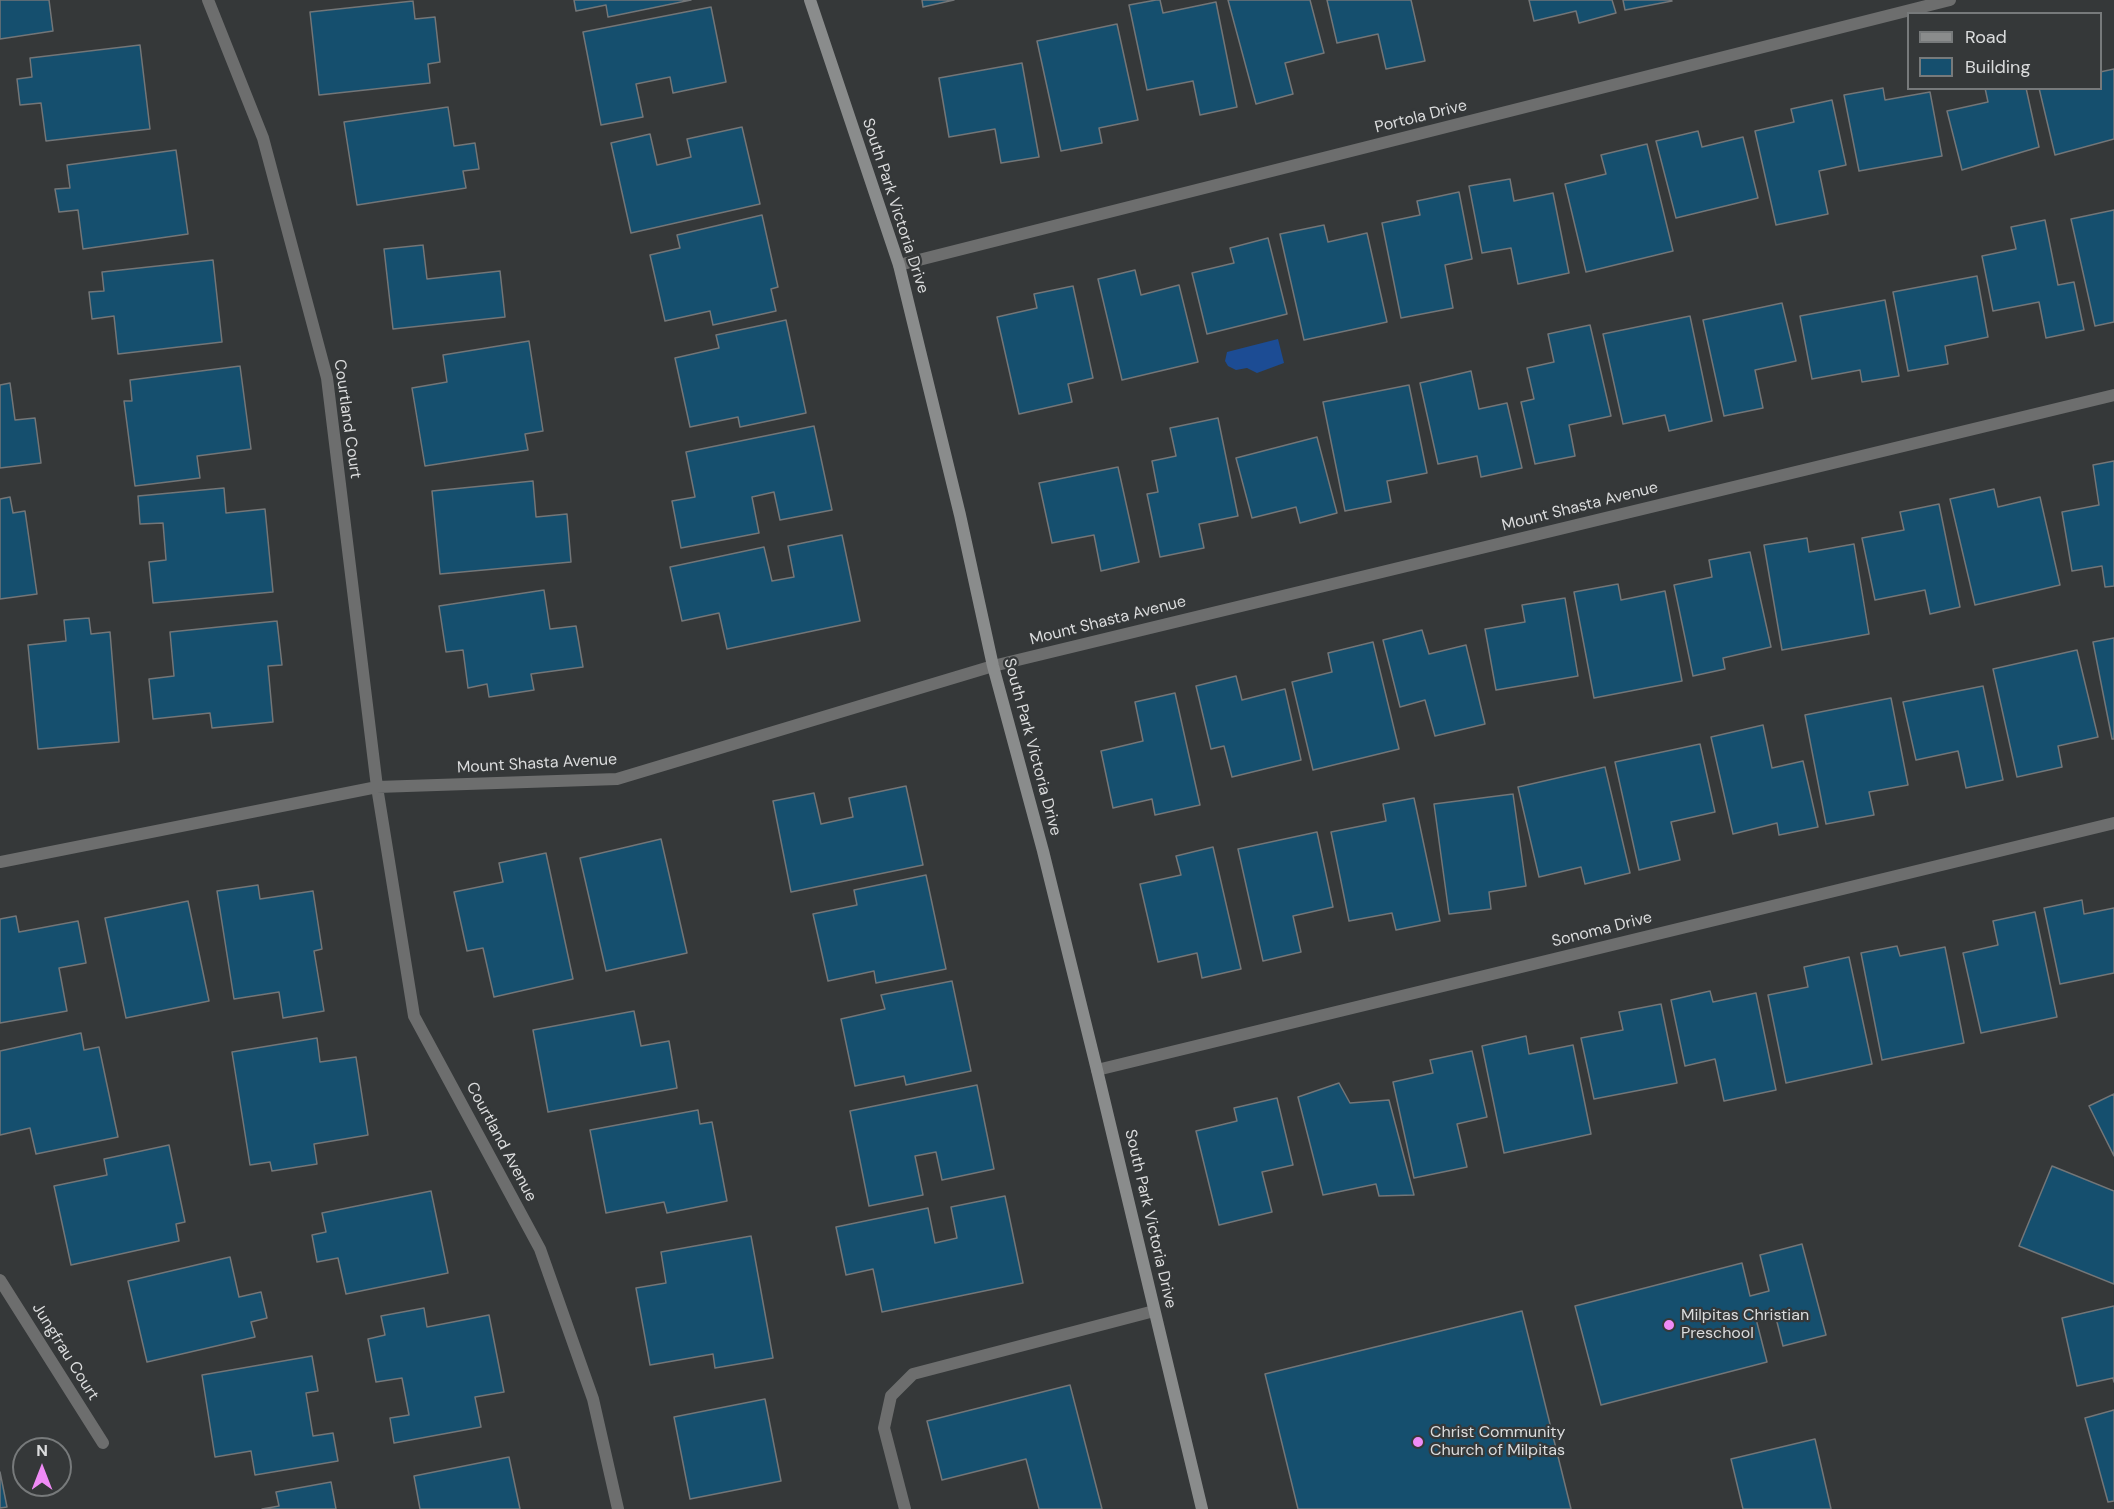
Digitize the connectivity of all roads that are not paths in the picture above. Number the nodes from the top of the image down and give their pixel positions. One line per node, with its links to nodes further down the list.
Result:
1 (208, 0): 7 (street, Courtland Court)
2 (810, 0): 4 (main road, South Park Victoria Drive)
3 (1950, 0): 4 (street, Portola Drive)
4 (899, 265): 6 (main road, South Park Victoria Drive)
5 (2114, 394): 6 (street, Mount Shasta Avenue)
6 (993, 666): 7 (street, Mount Shasta Avenue); 10 (main road, South Park Victoria Drive)
7 (377, 787): 9 (street, Mount Shasta Avenue); 14 (street, Courtland Avenue)
8 (2114, 823): 10 (street, Sonoma Drive)
9 (0, 862)
10 (1097, 1070): 12 (main road, South Park Victoria Drive)
11 (0, 1280): 13 (street, Jungfrau Court)
12 (1154, 1311): 15 (street); 16 (main road, South Park Victoria Drive)
13 (103, 1443)
14 (618, 1509)
15 (905, 1509)
16 (1202, 1509)

